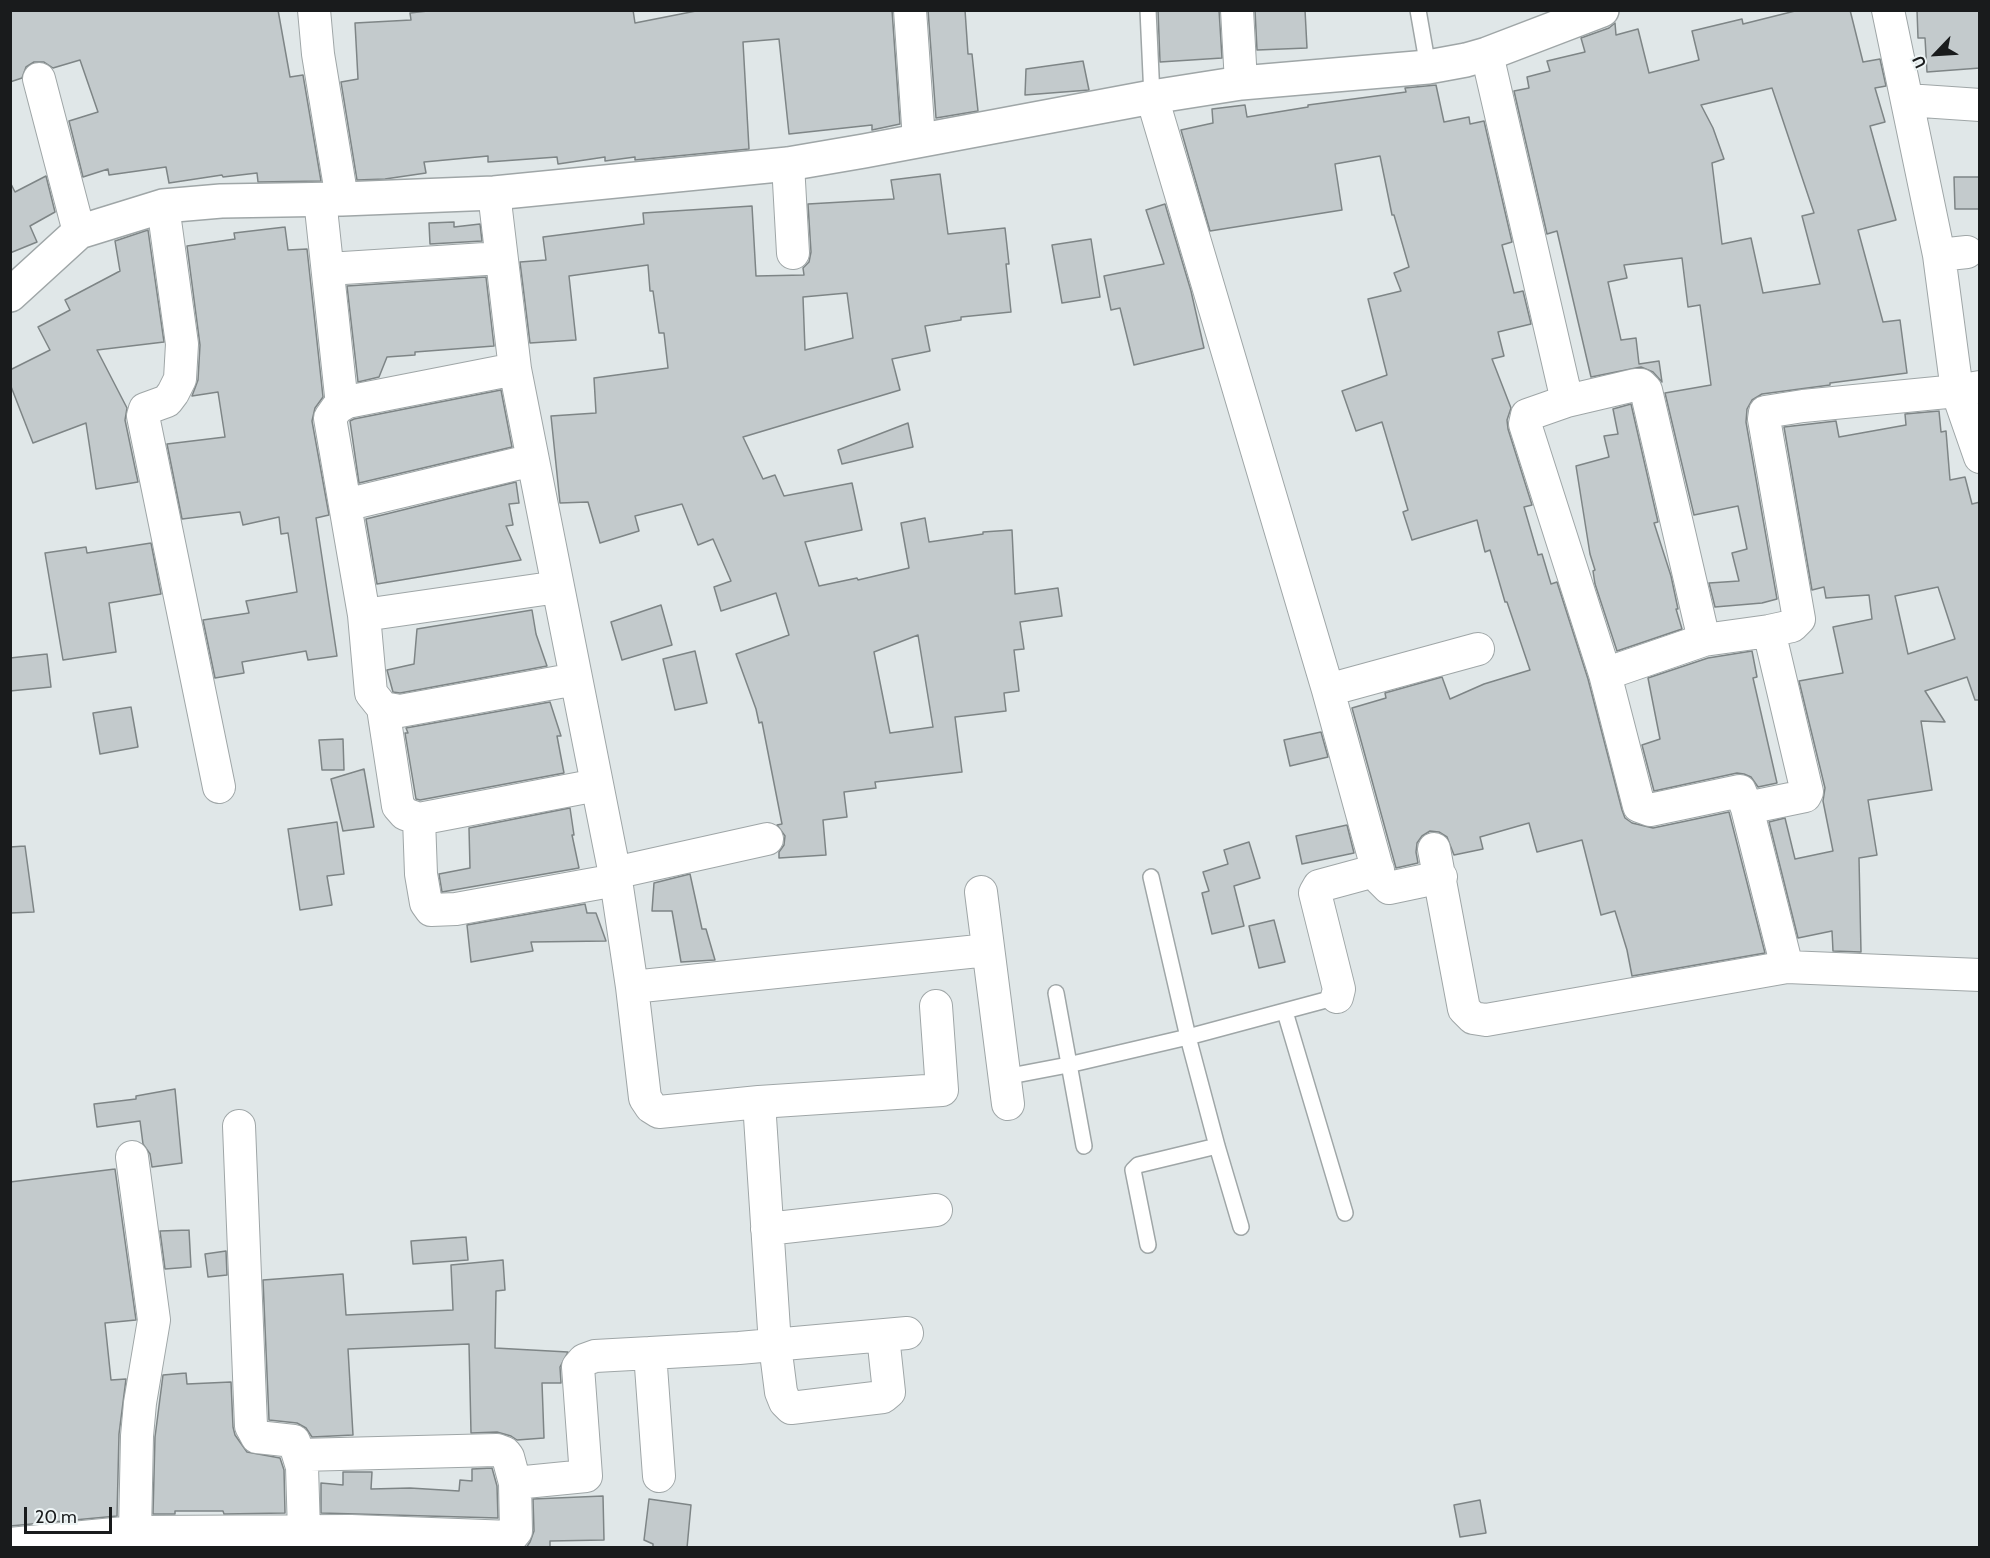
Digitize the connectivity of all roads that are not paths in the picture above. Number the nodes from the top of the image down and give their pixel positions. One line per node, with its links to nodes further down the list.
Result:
1 (314, 10): 18 (street)
2 (910, 10): 15 (street)
3 (1148, 10): 12 (lane)
4 (1237, 10): 11 (street)
5 (1418, 10): 9 (lane)
6 (1602, 10): 8 (street)
7 (1888, 10): 13 (street)
8 (1487, 54): 9 (street); 27 (street)
9 (1428, 67): 11 (street)
10 (39, 80): 20 (street)
11 (1241, 83): 12 (street)
12 (1152, 97): 15 (street); 39 (street)
13 (1907, 100): 14 (street); 26 (street)
14 (1980, 105)
15 (919, 140): 16 (street)
16 (788, 164): 17 (street); 21 (street)
17 (494, 193): 18 (street); 22 (street)
18 (331, 199): 19 (street); 23 (street)
19 (163, 206): 20 (street); 42 (street)
20 (79, 232): 24 (street)
21 (793, 253)
22 (501, 258): 23 (street); 25 (street)
23 (328, 269): 28 (street)
24 (10, 295)
25 (515, 369): 28 (street); 30 (street)
26 (1968, 389): 29 (street); 34 (street)
27 (1567, 401): 35 (street); 37 (street)
28 (342, 405): 31 (street)
29 (1980, 457)
30 (533, 460): 31 (street); 32 (street)
31 (345, 505): 33 (street)
32 (558, 587): 33 (street); 38 (street)
33 (364, 615): 40 (street)
34 (1769, 631): 35 (street); 43 (street)
35 (1704, 640): 37 (street)
36 (1478, 649): 39 (street)
37 (1605, 674): 43 (street)
38 (576, 679): 40 (street); 41 (street)
39 (1328, 690): 46 (street)
40 (383, 708): 44 (street)
41 (597, 785): 44 (street); 47 (street)
42 (219, 787)
43 (1747, 808): 51 (street)
44 (419, 819): 47 (street)
45 (767, 839): 47 (street)
46 (1378, 870): 51 (street); 55 (street)
47 (615, 877): 53 (street)
48 (1151, 877): 58 (lane)
49 (981, 892): 50 (street)
50 (988, 950): 53 (street); 60 (street)
51 (1787, 967): 52 (street)
52 (1980, 975)
53 (632, 987): 61 (street)
54 (1056, 993): 59 (lane)
55 (1337, 998): 57 (lane)
56 (936, 1006): 61 (street)
57 (1285, 1012): 58 (lane); 67 (lane)
58 (1188, 1037): 59 (lane); 64 (lane)
59 (1068, 1065): 60 (lane); 63 (lane)
60 (1007, 1090)
61 (759, 1102): 69 (street)
62 (239, 1126): 73 (street)
63 (1084, 1146)
64 (1217, 1146): 68 (lane); 70 (lane)
65 (132, 1157): 76 (street)
66 (936, 1210): 69 (street)
67 (1346, 1213)
68 (1241, 1227)
69 (768, 1230): 71 (street)
70 (1148, 1245)
71 (775, 1345): 71 (street); 72 (street)
72 (650, 1353): 74 (street); 75 (street)
73 (300, 1455): 75 (street); 77 (street)
74 (659, 1476)
75 (515, 1483): 77 (street)
76 (135, 1532): 77 (street); 78 (street)
77 (313, 1537)
78 (80, 1543): 79 (street)
79 (10, 1544)

